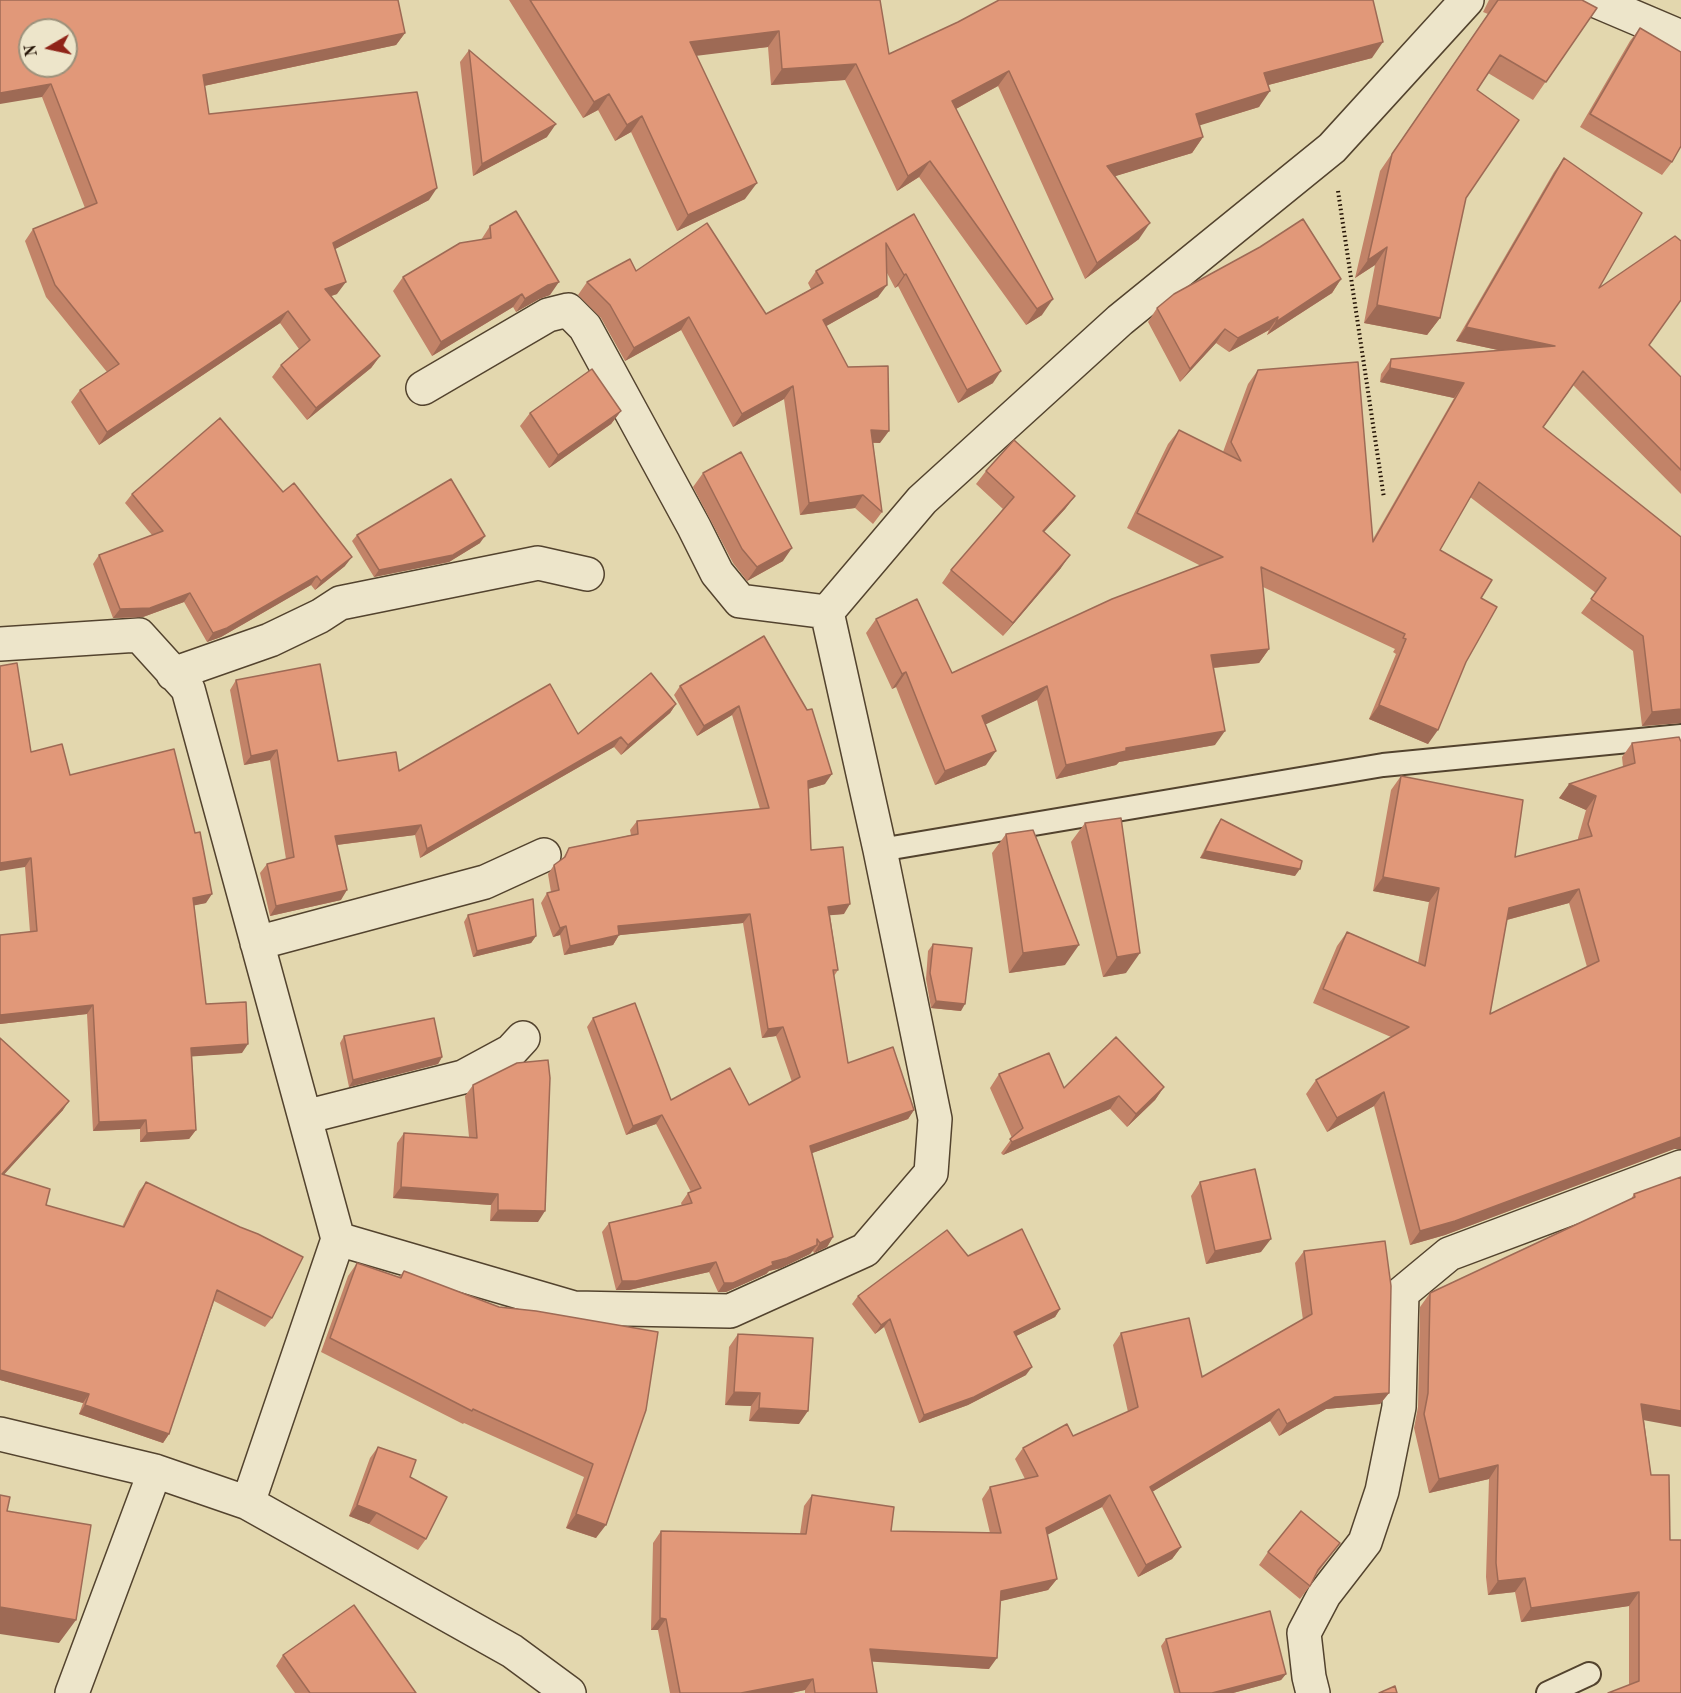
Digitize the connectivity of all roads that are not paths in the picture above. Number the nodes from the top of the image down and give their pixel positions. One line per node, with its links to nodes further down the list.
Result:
1 (1467, 0): 6 (street)
2 (1594, 0): 3 (street)
3 (1681, 36)
4 (423, 388): 6 (street)
5 (587, 574): 8 (street)
6 (827, 612): 10 (street)
7 (0, 644): 8 (street)
8 (173, 674): 12 (street)
9 (1681, 736): 10 (lane)
10 (879, 850): 16 (street)
11 (544, 855): 12 (street)
12 (256, 943): 14 (street)
13 (523, 1038): 14 (street)
14 (305, 1117): 16 (street)
15 (1681, 1167): 23 (street)
16 (338, 1239): 19 (street)
17 (0, 1434): 18 (street)
18 (156, 1471): 19 (street); 21 (street)
19 (248, 1503): 22 (street)
20 (1588, 1674): 24 (lane)
21 (72, 1693)
22 (569, 1693)
23 (1312, 1693)
24 (1548, 1693)

